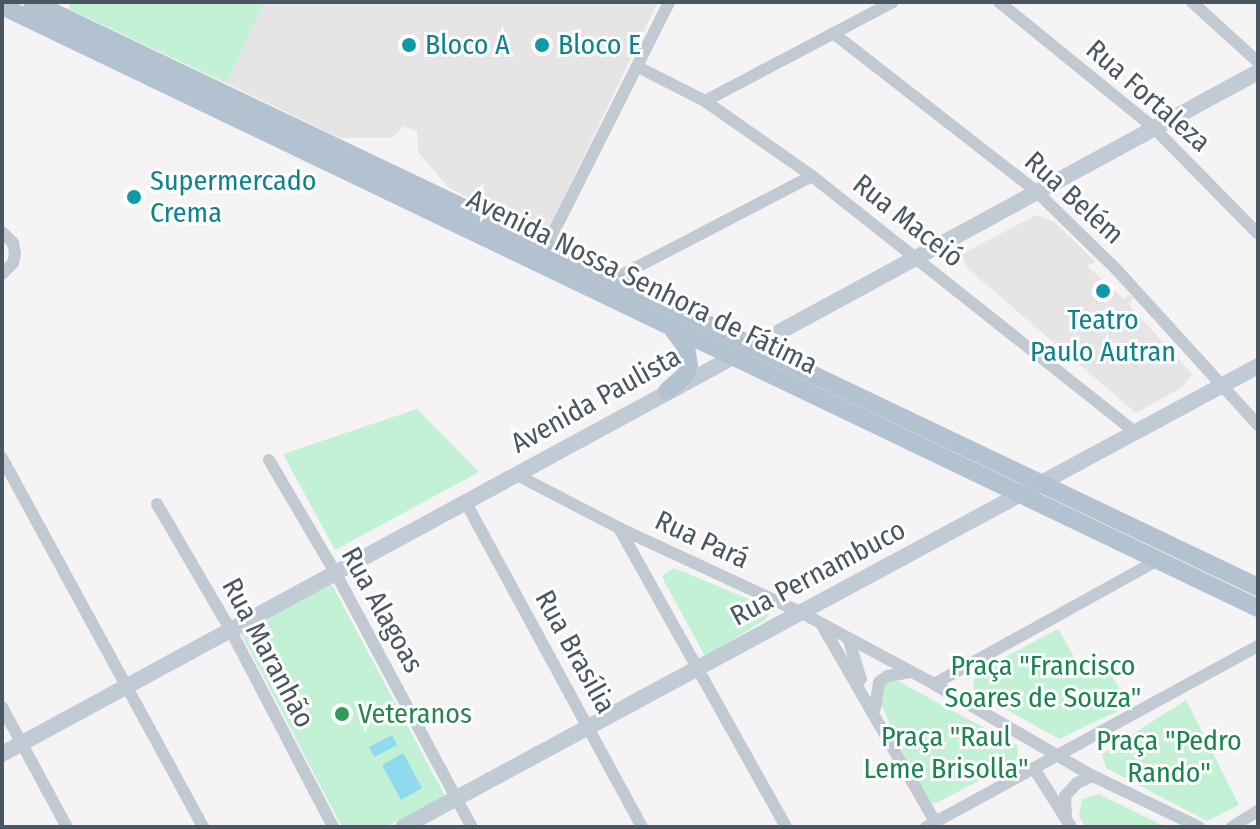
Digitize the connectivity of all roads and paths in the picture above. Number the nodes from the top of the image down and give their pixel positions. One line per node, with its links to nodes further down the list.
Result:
1 (32, 2): 17 (main road, Avenida Nossa Senhora de Fátima)
2 (669, 2): 9 (street)
3 (893, 2): 7 (street)
4 (999, 2): 12 (street, Rua Fortaleza)
5 (1192, 2): 8 (street)
6 (2, 6): 17 (main road, Avenida Nossa Senhora de Fátima)
7 (833, 33): 11 (street); 14 (street, Rua Belém)
8 (1258, 62)
9 (638, 67): 11 (street, Rua Maceió); 17 (street)
10 (1258, 72): 12 (main road, Avenida Paulista)
11 (705, 101): 13 (street, Rua Maceió)
12 (1154, 128): 14 (main road, Avenida Paulista); 16 (street, Rua Fortaleza)
13 (812, 176): 18 (street, Rua Maceió); 20 (street)
14 (1037, 192): 18 (main road, Avenida Paulista); 25 (street, Rua Belém)
15 (2, 232): 19 (street)
16 (1258, 234)
17 (542, 255): 20 (main road, Avenida Nossa Senhora de Fátima); 21 (main road, Avenida Nossa Senhora de Fátima)
18 (914, 257): 22 (main road, Avenida Paulista); 28 (street, Rua Maceió)
19 (2, 274)
20 (612, 280): 22 (main road, Avenida Nossa Senhora de Fátima)
21 (669, 326): 23 (main road, Avenida Nossa Senhora de Fátima); 26 (main road)
22 (751, 346): 23 (main road, Avenida Paulista); 32 (main road, Avenida Nossa Senhora de Fátima)
23 (731, 356): 26 (main road, Avenida Paulista); 33 (main road, Avenida Nossa Senhora de Fátima)
24 (1258, 366): 25 (main road, Rua Pernambuco)
25 (1223, 385): 27 (street, Rua Belém); 28 (main road, Rua Pernambuco)
26 (667, 391): 31 (main road, Avenida Paulista)
27 (1258, 425)
28 (1135, 432): 32 (main road, Rua Pernambuco)
29 (2, 460): 49 (street)
30 (269, 460): 38 (street, Rua Alagoas)
31 (515, 474): 34 (main road, Avenida Paulista); 36 (street, Rua Pará)
32 (1039, 483): 33 (main road, Rua Pernambuco); 39 (main road, Avenida Nossa Senhora de Fátima)
33 (1018, 494): 37 (main road, Avenida Nossa Senhora de Fátima); 41 (main road, Rua Pernambuco)
34 (465, 501): 38 (main road, Avenida Paulista); 52 (street, Rua Brasília)
35 (157, 504): 43 (street, Rua Maranhão)
36 (619, 528): 41 (street, Rua Pará); 46 (street)
37 (1158, 560): 40 (main road, Avenida Nossa Senhora de Fátima); 48 (street)
38 (335, 572): 43 (main road, Avenida Paulista); 58 (street, Rua Alagoas)
39 (1258, 587)
40 (1258, 608)
41 (800, 612): 42 (street, Rua Pará); 46 (main road, Rua Pernambuco)
42 (821, 623): 44 (street, Rua Pará); 51 (street)
43 (230, 629): 49 (main road, Avenida Paulista); 64 (street, Rua Maranhão)
44 (848, 638): 47 (street, Rua Pará); 51 (street)
45 (1258, 646): 55 (street)
46 (699, 667): 52 (main road, Rua Pernambuco); 68 (street)
47 (911, 672): 48 (street, Rua Pará); 51 (street)
48 (934, 684): 55 (street, Rua Pará)
49 (128, 685): 53 (main road, Avenida Paulista); 63 (street)
50 (2, 707): 53 (street)
51 (875, 711): 61 (street)
52 (589, 726): 58 (main road, Rua Pernambuco); 67 (street, Rua Brasília)
53 (22, 743): 54 (main road, Avenida Paulista); 62 (street)
54 (2, 754)
55 (1062, 756): 56 (street); 57 (street, Rua Pará)
56 (1035, 770): 60 (street); 61 (street)
57 (1093, 776): 60 (street); 69 (street, Rua Pará)
58 (456, 799): 65 (main road, Rua Pernambuco); 66 (street, Rua Alagoas)
59 (1258, 811): 70 (street)
60 (1069, 823)
61 (933, 825)
62 (67, 827)
63 (203, 827)
64 (333, 827)
65 (403, 827)
66 (472, 827)
67 (642, 827)
68 (786, 827)
69 (1199, 827)
70 (1232, 827)

